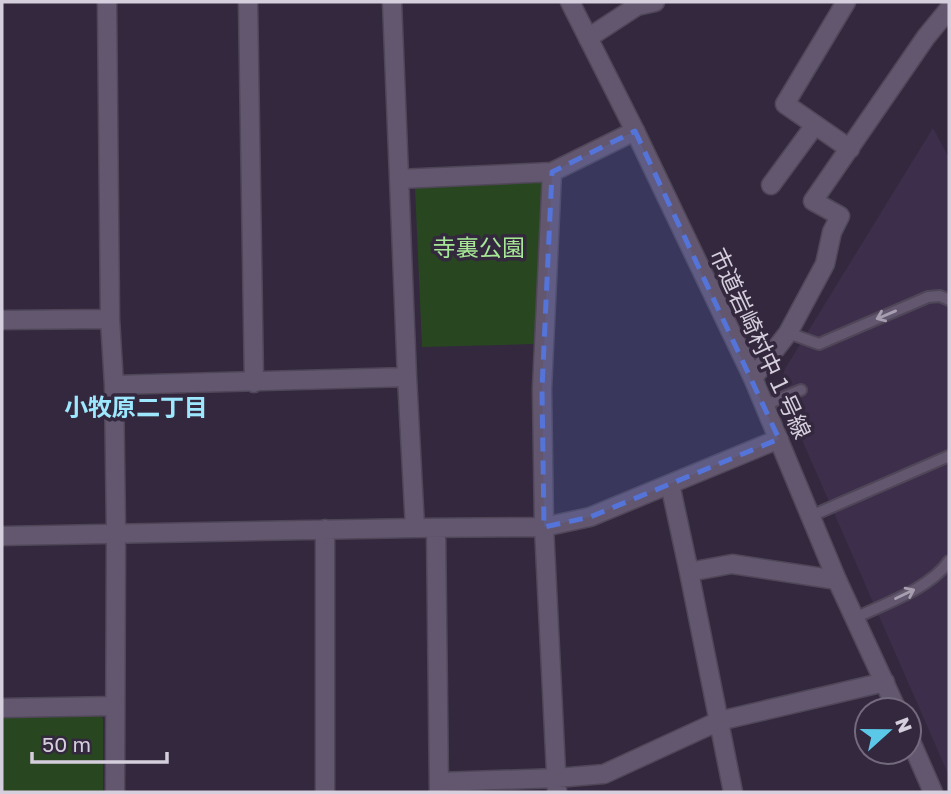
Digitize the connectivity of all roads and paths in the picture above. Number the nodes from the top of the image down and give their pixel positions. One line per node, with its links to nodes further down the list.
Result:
1 (107, 2): 17 (street)
2 (248, 2): 22 (street)
3 (392, 2): 14 (street)
4 (570, 2): 9 (street, 市道岩崎村中１号線)
5 (655, 2): 7 (street)
6 (846, 2): 10 (street)
7 (637, 4): 9 (street)
8 (949, 9): 12 (street)
9 (587, 38): 11 (street, 市道岩崎村中１号線)
10 (815, 125): 12 (street); 15 (street)
11 (635, 131): 13 (street); 21 (street, 市道岩崎村中１号線)
12 (850, 149): 19 (street)
13 (552, 172): 14 (street); 31 (street)
14 (400, 179): 20 (street)
15 (771, 185)
16 (949, 300): 19 (lane, one-way to 19)
17 (110, 319): 18 (street); 23 (street)
18 (2, 320)
19 (788, 333): 21 (street)
20 (407, 377): 22 (street); 30 (street)
21 (753, 379): 25 (street, 市道岩崎村中１号線)
22 (254, 383): 23 (street)
23 (114, 385): 34 (street)
24 (801, 390): 25 (lane)
25 (765, 405): 26 (street, 市道岩崎村中１号線)
26 (779, 439): 28 (street); 29 (street, 市道岩崎村中１号線)
27 (949, 456): 29 (lane)
28 (670, 484): 31 (street); 37 (street)
29 (811, 516): 38 (street, 市道岩崎村中１号線)
30 (415, 527): 32 (street); 33 (street)
31 (544, 527): 32 (street); 46 (street)
32 (436, 528): 47 (street)
33 (325, 529): 34 (street); 49 (street)
34 (116, 533): 35 (street); 42 (street)
35 (2, 536)
36 (949, 561): 39 (lane, one-way to 36)
37 (689, 572): 38 (street); 44 (street)
38 (837, 580): 39 (street, 市道岩崎村中１号線)
39 (855, 618): 40 (street, 市道岩崎村中１号線)
40 (885, 682): 41 (street, 市道岩崎村中１号線); 44 (street)
41 (891, 696)
42 (115, 706): 43 (street); 48 (street)
43 (2, 708)
44 (719, 721): 46 (street); 50 (street)
45 (922, 766): 51 (street)
46 (557, 785): 47 (street)
47 (439, 787)
48 (115, 792)
49 (326, 792)
50 (733, 792)
51 (933, 792)

